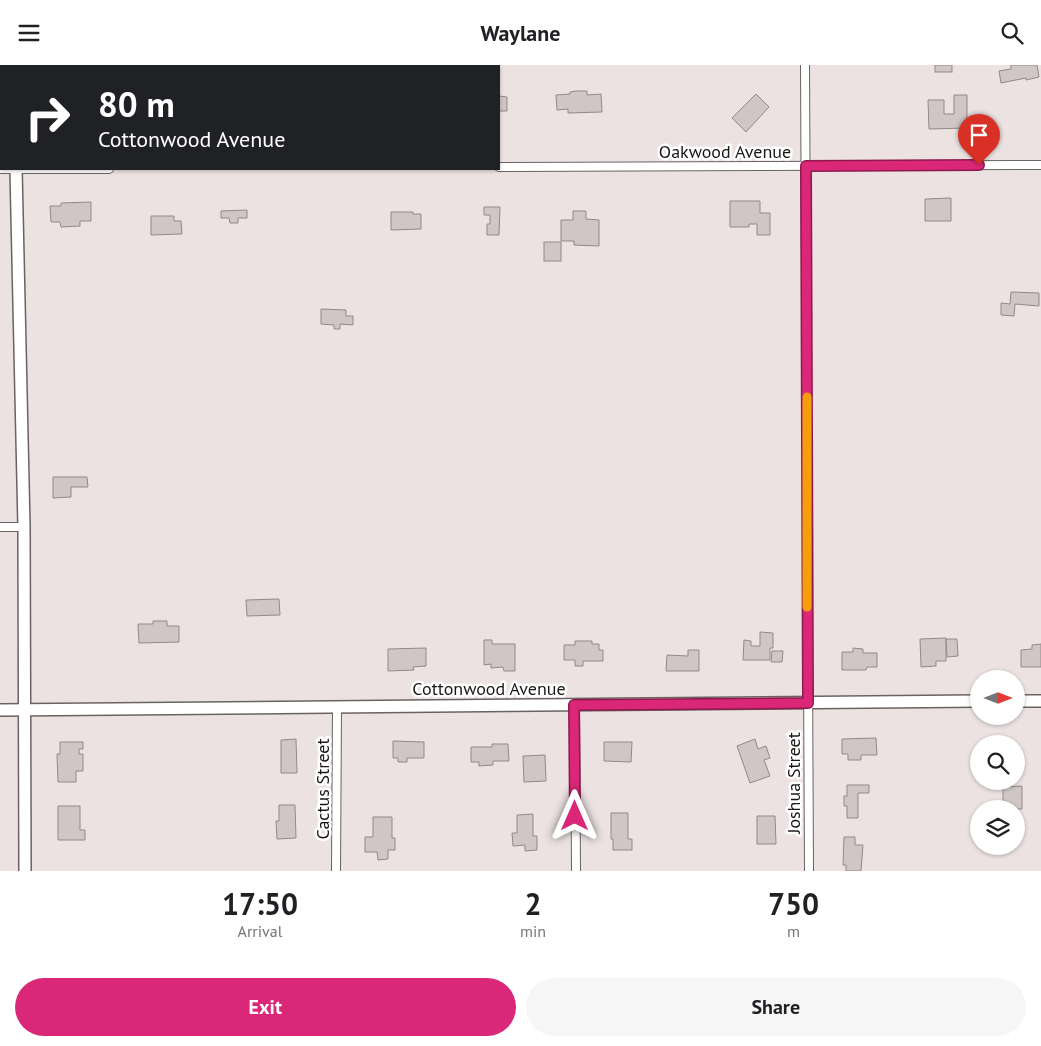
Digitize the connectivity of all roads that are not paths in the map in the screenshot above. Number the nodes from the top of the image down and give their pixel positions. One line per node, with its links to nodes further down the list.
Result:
1 (805, 65): 3 (street, Joshua Street)
2 (1041, 165): 3 (street, Oakwood Avenue)
3 (806, 166): 4 (street, Oakwood Avenue); 11 (street, Joshua Street)
4 (500, 167)
5 (16, 170): 7 (street)
6 (0, 527): 7 (street)
7 (24, 527): 14 (street)
8 (970, 701): 11 (street, Cottonwood Avenue)
9 (1025, 701): 10 (street)
10 (1041, 701)
11 (808, 703): 12 (street, Cottonwood Avenue); 19 (street, Joshua Street)
12 (574, 705): 13 (street, Cottonwood Avenue); 18 (street)
13 (337, 707): 14 (street, Cottonwood Avenue); 17 (street, Cactus Street)
14 (24, 709): 15 (street, Cottonwood Avenue); 16 (street)
15 (0, 710)
16 (25, 871)
17 (336, 871)
18 (576, 871)
19 (809, 871)

